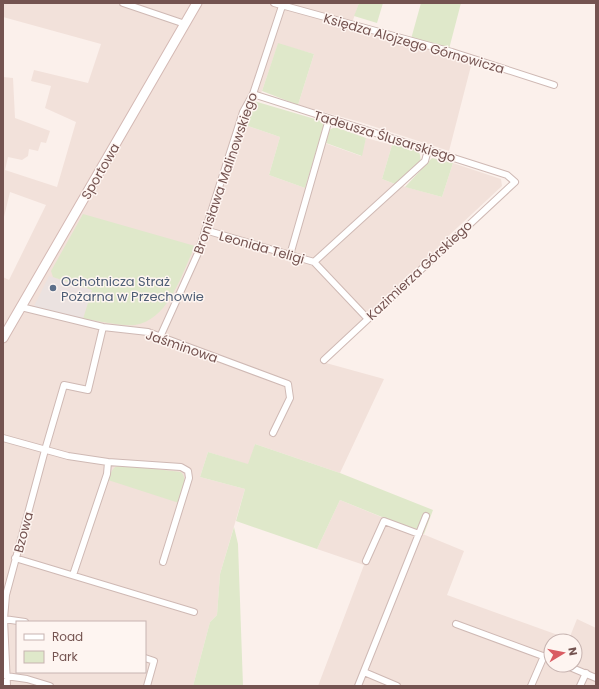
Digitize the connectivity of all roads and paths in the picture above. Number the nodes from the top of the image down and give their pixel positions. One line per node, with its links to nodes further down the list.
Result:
1 (123, 3): 5 (street)
2 (197, 3): 5 (street, Sportowa)
3 (274, 3): 4 (street, Księdza Alojzego Górnowicza)
4 (282, 4): 6 (street, Księdza Alojzego Górnowicza); 7 (street, Bronisława Malinowskiego)
5 (185, 24): 14 (street, Sportowa)
6 (554, 85)
7 (253, 94): 8 (street, Tadeusza Ślusarskiego); 11 (street, Bronisława Malinowskiego)
8 (329, 118): 9 (street, Tadeusza Ślusarskiego); 12 (street)
9 (428, 150): 10 (street, Tadeusza Ślusarskiego); 13 (street)
10 (515, 182): 15 (street, Kazimierza Górskiego)
11 (205, 230): 12 (street, Leonida Teligi); 17 (street, Bronisława Malinowskiego)
12 (290, 255): 13 (street, Leonida Teligi)
13 (314, 262): 15 (street, Leonida Teligi)
14 (21, 307): 16 (street, Jaśminowa); 18 (street, Sportowa)
15 (367, 318): 19 (street, Kazimierza Górskiego)
16 (103, 326): 17 (street, Jaśminowa); 22 (street, Bzowa)
17 (160, 336): 20 (street, Jaśminowa)
18 (3, 338)
19 (324, 360)
20 (273, 433)
21 (3, 438): 22 (street)
22 (45, 450): 23 (street); 26 (street, Bzowa)
23 (108, 462): 28 (street); 29 (street)
24 (426, 516): 25 (street)
25 (419, 534): 27 (street); 37 (street)
26 (16, 558): 29 (street); 31 (street, Bzowa)
27 (366, 561)
28 (163, 562)
29 (73, 575): 30 (street)
30 (194, 612)
31 (4, 619): 32 (street); 40 (street, Bzowa)
32 (18, 621)
33 (456, 624): 34 (street)
34 (543, 656)
35 (146, 658): 44 (street)
36 (543, 658): 47 (street)
37 (364, 672): 45 (street); 46 (street)
38 (583, 672): 39 (street)
39 (586, 673): 41 (street); 48 (street)
40 (6, 676): 42 (street, Bzowa); 43 (street)
41 (596, 678)
42 (7, 686)
43 (50, 686)
44 (147, 686)
45 (358, 686)
46 (397, 686)
47 (531, 686)
48 (580, 686)

